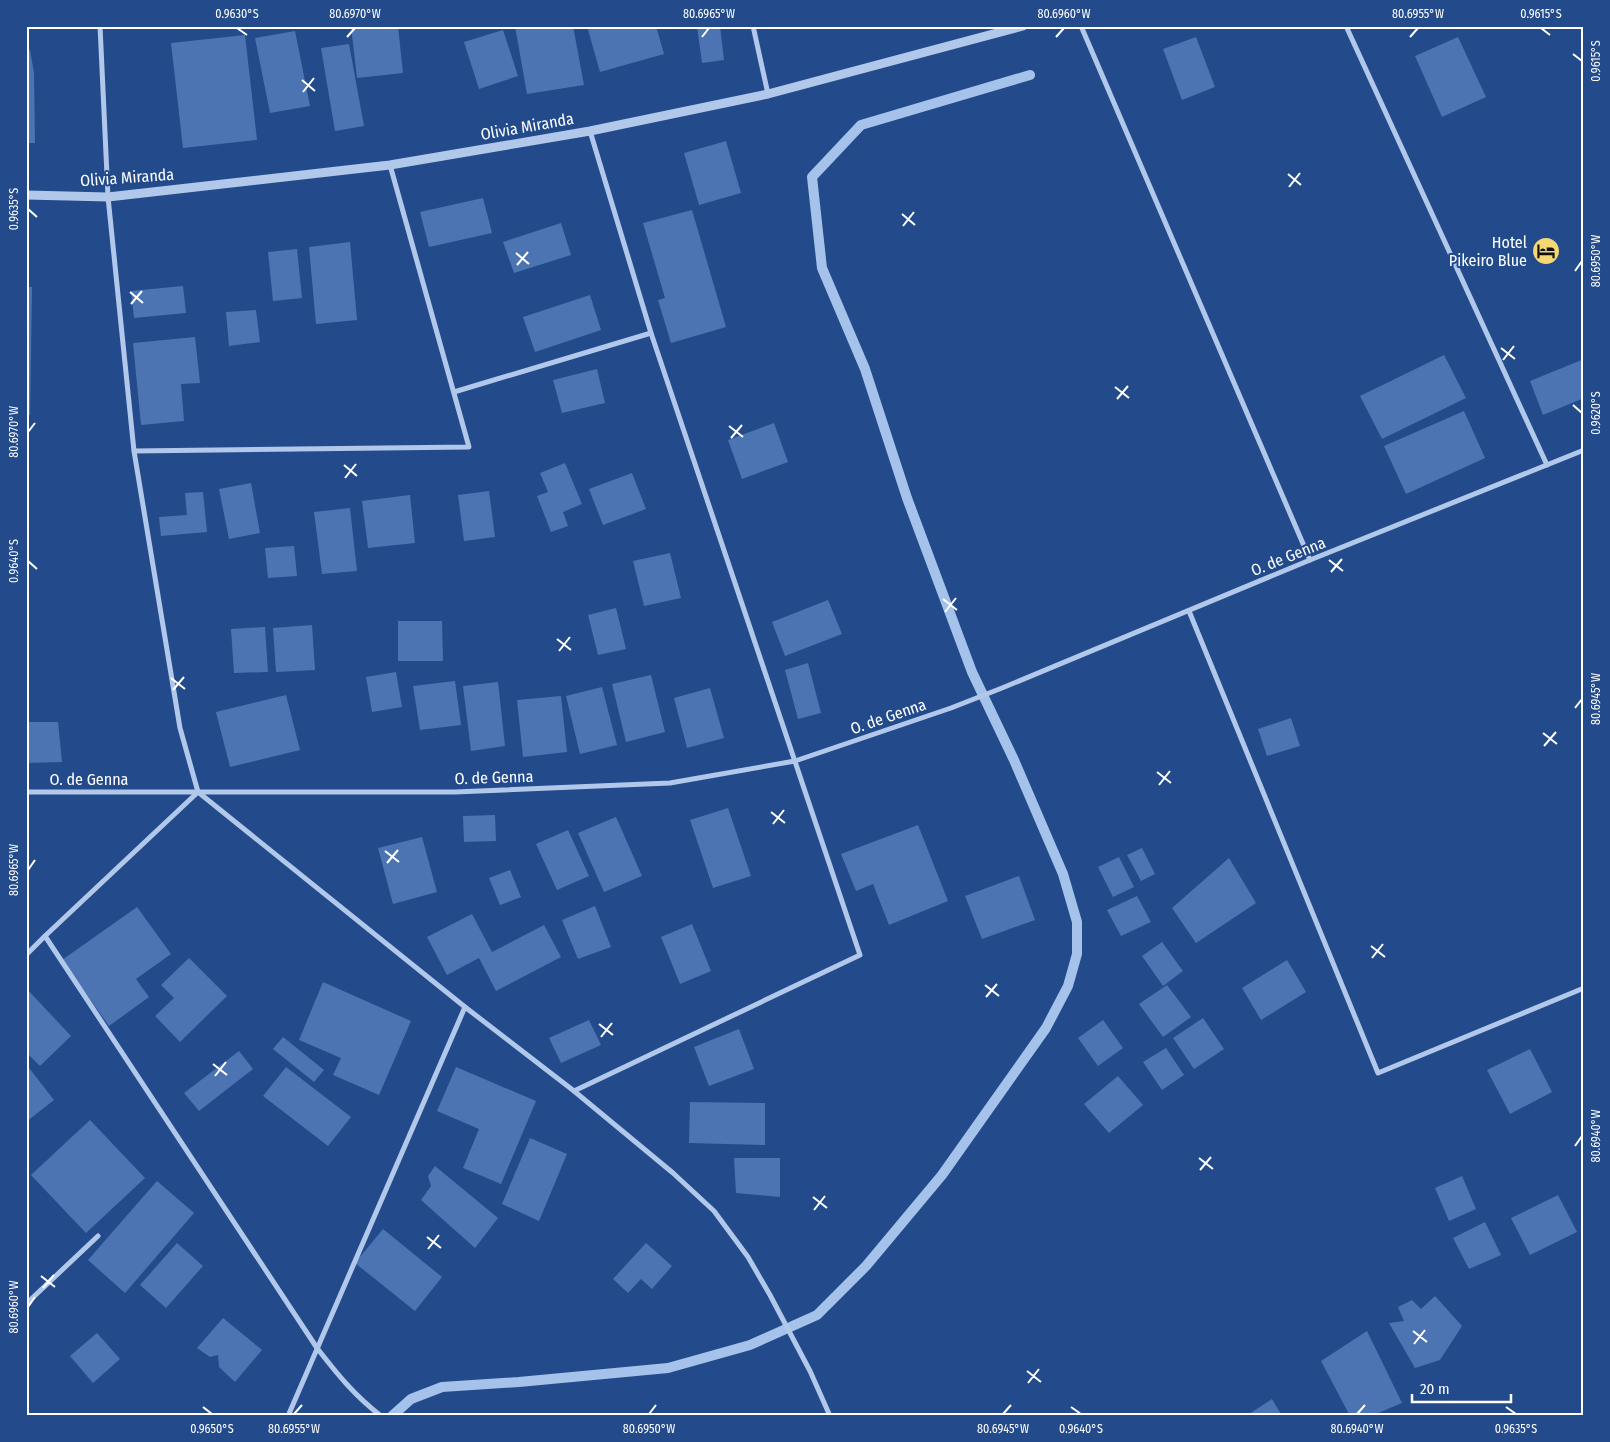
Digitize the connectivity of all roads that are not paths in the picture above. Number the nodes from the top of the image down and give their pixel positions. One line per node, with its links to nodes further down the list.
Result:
1 (100, 26): 10 (street)
2 (753, 26): 6 (street)
3 (1023, 26): 6 (street, Olivia Miranda)
4 (1081, 26): 16 (street)
5 (1346, 26): 15 (street)
6 (768, 94): 7 (street, Olivia Miranda)
7 (590, 131): 8 (street, Olivia Miranda); 11 (street)
8 (390, 165): 10 (street, Olivia Miranda); 12 (street)
9 (26, 195): 10 (street, Olivia Miranda)
10 (108, 197): 14 (street)
11 (651, 333): 12 (street); 18 (street)
12 (454, 392): 14 (street)
13 (1584, 450): 15 (street, O. de Genna)
14 (134, 451): 20 (street)
15 (1547, 465): 16 (street, O. de Genna)
16 (1310, 560): 17 (street, O. de Genna)
17 (1189, 611): 18 (street, O. de Genna); 23 (street)
18 (795, 761): 20 (street, O. de Genna); 25 (street)
19 (26, 792): 20 (street, O. de Genna)
20 (198, 792): 21 (street); 24 (street)
21 (45, 936): 22 (street); 28 (street)
22 (26, 955)
23 (1584, 988)
24 (465, 1007): 25 (street); 28 (street)
25 (574, 1091): 31 (street)
26 (98, 1236): 27 (street)
27 (26, 1304)
28 (317, 1348): 29 (street); 30 (street)
29 (288, 1416)
30 (381, 1416)
31 (830, 1416)

